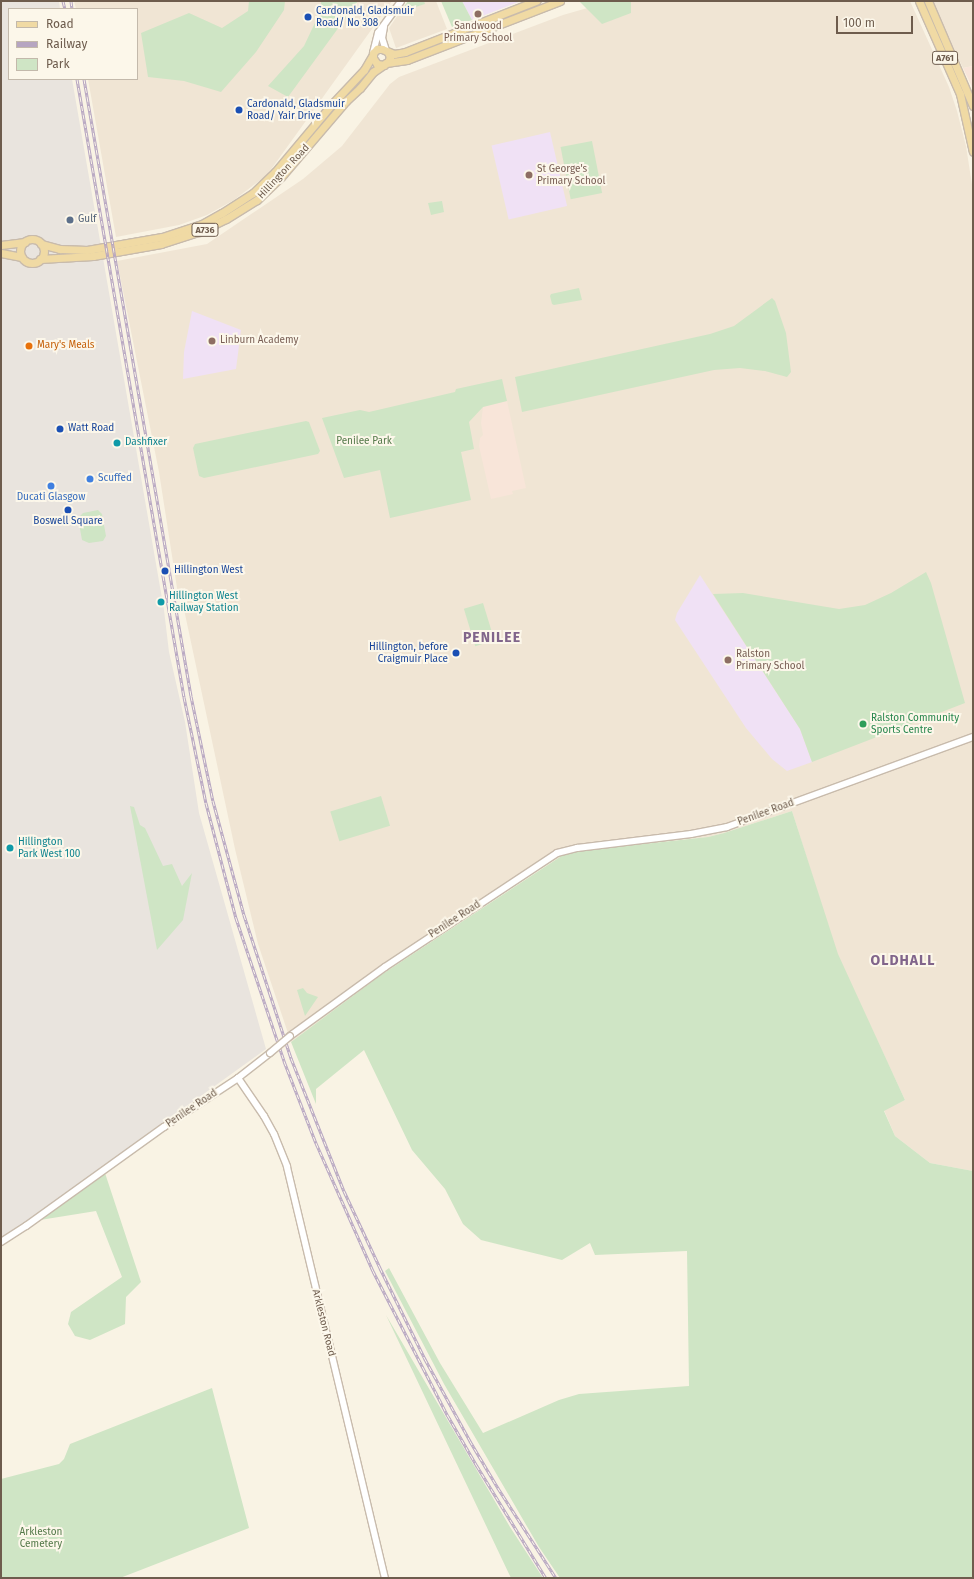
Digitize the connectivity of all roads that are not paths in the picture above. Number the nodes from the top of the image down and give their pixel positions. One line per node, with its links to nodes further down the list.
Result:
1 (401, 1): 6 (street)
2 (536, 1): 7 (main road)
3 (560, 1): 9 (main road)
4 (918, 1): 11 (main road, A761)
5 (928, 1): 10 (main road, A761)
6 (384, 25): 7 (street); 8 (street)
7 (387, 51): 8 (main road); 9 (main road)
8 (373, 54): 9 (main road); 15 (main road, Hillington Road / A736)
9 (385, 64): 19 (main road, Hillington Road / A736)
10 (960, 75): 11 (main road); 12 (main road, A761)
11 (953, 78): 13 (main road, A761)
12 (973, 106)
13 (973, 152)
14 (25, 242): 15 (main road); 16 (main road); 18 (main road)
15 (41, 244): 19 (main road)
16 (1, 245)
17 (1, 252): 18 (main road)
18 (22, 257): 19 (main road)
19 (40, 259)
20 (973, 737): 21 (street, Penilee Road, bridge)
21 (238, 1078): 22 (street, Penilee Road); 23 (street, Arkleston Road)
22 (1, 1242)
23 (385, 1578)

